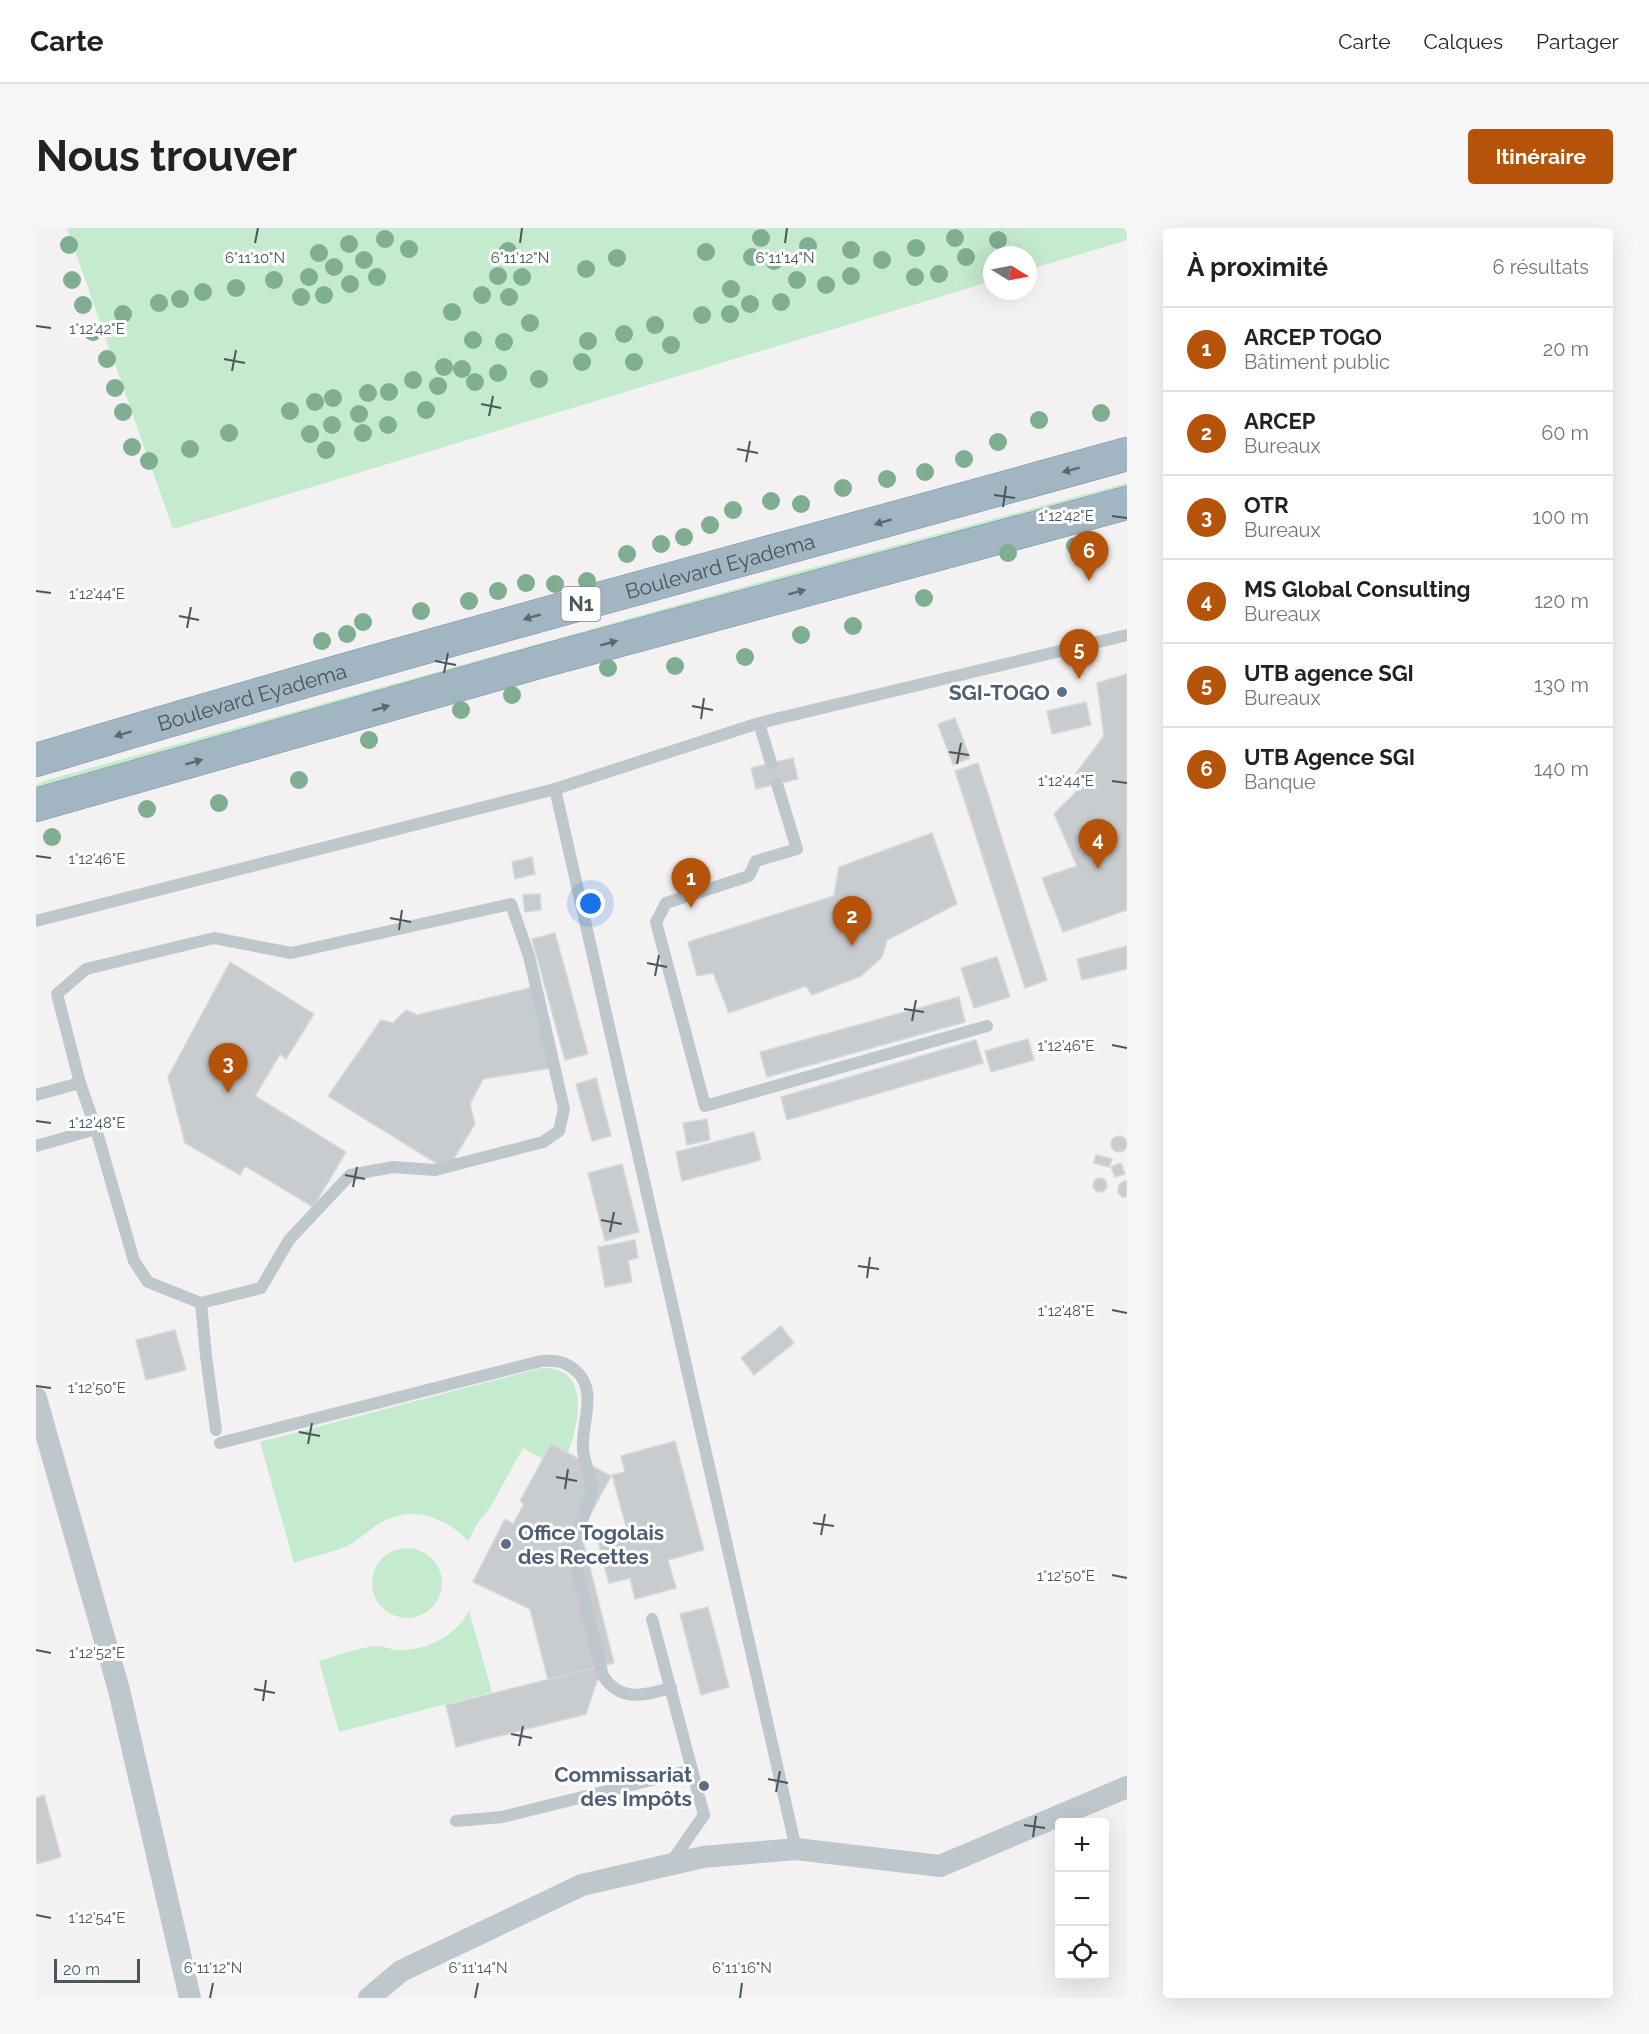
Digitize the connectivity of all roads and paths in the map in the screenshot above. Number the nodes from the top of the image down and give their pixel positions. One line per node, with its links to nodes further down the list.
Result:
1 (1127, 454): 5 (highway, Boulevard Eyadema / N1, one-way to 5)
2 (1127, 503): 9 (highway, Boulevard Eyadema / N1, one-way to 2)
3 (1127, 635): 4 (lane)
4 (759, 723): 6 (lane); 8 (lane)
5 (36, 760)
6 (771, 763)
7 (777, 784): 11 (lane)
8 (555, 789): 10 (lane); 25 (lane)
9 (36, 805)
10 (36, 921)
11 (987, 1026)
12 (80, 1083): 13 (lane); 14 (lane); 16 (lane)
13 (36, 1095)
14 (96, 1129): 15 (lane); 16 (lane)
15 (36, 1146)
16 (201, 1303): 18 (lane)
17 (36, 1398): 27 (street)
18 (216, 1430)
19 (220, 1443): 21 (lane)
20 (652, 1619): 21 (lane)
21 (670, 1688): 22 (lane)
22 (692, 1770): 24 (lane); 26 (lane)
23 (1127, 1787): 25 (street)
24 (456, 1821)
25 (796, 1849): 26 (street)
26 (669, 1865): 28 (street)
27 (190, 1998)
28 (369, 1998)

